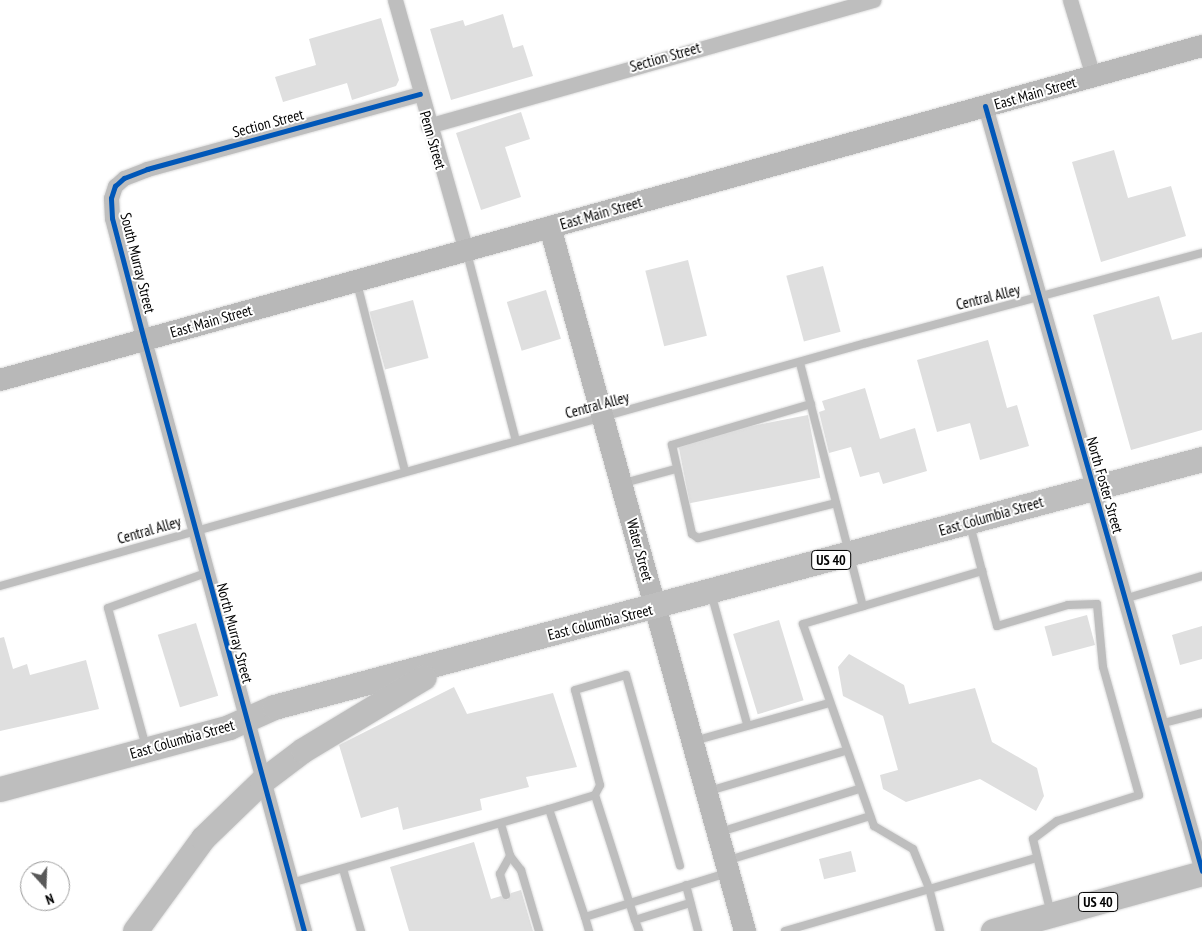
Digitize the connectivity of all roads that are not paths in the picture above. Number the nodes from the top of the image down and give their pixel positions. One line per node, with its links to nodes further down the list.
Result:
1 (395, 0): 6 (street, Penn Street)
2 (874, 0): 8 (street, Section Street)
3 (1070, 0): 5 (street)
4 (1202, 46): 5 (main road, East Main Street)
5 (1093, 76): 7 (main road, East Main Street)
6 (414, 96): 8 (street, Penn Street); 9 (street, Section Street)
7 (985, 106): 10 (main road, East Main Street); 14 (street, North Foster Street)
8 (428, 126): 11 (street, Penn Street)
9 (135, 174): 15 (street, South Murray Street)
10 (550, 227): 11 (main road, East Main Street); 19 (main road, Water Street)
11 (466, 251): 13 (main road, East Main Street); 20 (lane)
12 (1202, 253): 14 (lane, Central Alley)
13 (356, 281): 15 (main road, East Main Street); 23 (lane)
14 (1039, 298): 16 (lane, Central Alley); 25 (street, North Foster Street)
15 (144, 340): 17 (main road, East Main Street); 28 (street, North Murray Street)
16 (800, 363): 18 (lane); 19 (lane, Central Alley)
17 (0, 380)
18 (810, 404): 22 (lane); 26 (lane)
19 (603, 418): 20 (lane, Central Alley); 24 (main road, Water Street)
20 (516, 441): 23 (lane, Central Alley)
21 (1202, 459): 25 (main road, East Columbia Street / US 40)
22 (676, 469): 24 (lane); 26 (lane)
23 (405, 472): 28 (lane, Central Alley)
24 (622, 483): 37 (main road, Water Street)
25 (1093, 487): 27 (main road, East Columbia Street / US 40); 35 (street, North Foster Street)
26 (836, 503): 29 (lane)
27 (969, 522): 29 (main road, East Columbia Street / US 40); 31 (lane)
28 (194, 531): 30 (street, North Murray Street); 33 (lane, Central Alley)
29 (850, 555): 34 (main road, East Columbia Street / US 40); 36 (lane)
30 (206, 572): 41 (street, North Murray Street); 45 (lane)
31 (982, 572): 36 (lane); 57 (lane)
32 (1202, 576): 35 (lane)
33 (0, 586)
34 (711, 593): 37 (main road, East Columbia Street / US 40); 42 (lane)
35 (1124, 598): 43 (street, North Foster Street)
36 (863, 606): 39 (lane)
37 (655, 608): 38 (main road, East Columbia Street / US 40); 44 (main road, Water Street)
38 (459, 658): 41 (main road, East Columbia Street); 47 (main road, US 40)
39 (829, 703): 42 (lane); 46 (lane)
40 (1202, 713): 43 (lane)
41 (246, 721): 45 (main road, East Columbia Street); 47 (street, North Murray Street)
42 (747, 724): 44 (lane)
43 (1160, 724): 61 (street, North Foster Street)
44 (693, 741): 50 (main road, Water Street)
45 (146, 750): 48 (main road, East Columbia Street)
46 (845, 751): 49 (lane); 50 (lane)
47 (262, 781): 62 (street, North Murray Street); 71 (main road, US 40)
48 (0, 789)
49 (859, 789): 53 (lane); 55 (lane)
50 (707, 792): 55 (main road, Water Street)
51 (595, 795): 52 (lane); 58 (lane); 66 (lane)
52 (549, 809): 54 (lane); 69 (lane)
53 (870, 816): 59 (lane); 64 (lane)
54 (501, 824): 56 (lane); 60 (lane)
55 (718, 833): 59 (main road, Water Street)
56 (510, 856): 65 (lane); 74 (lane)
57 (1038, 858): 64 (lane); 68 (lane)
58 (680, 866)
59 (728, 867): 63 (lane); 78 (main road, Water Street)
60 (343, 869): 62 (lane); 73 (lane)
61 (1202, 872): 68 (main road, US 40)
62 (291, 883): 72 (street, North Murray Street)
63 (686, 885): 66 (lane); 67 (lane)
64 (929, 888): 79 (lane); 80 (lane)
65 (506, 895)
66 (630, 903): 69 (lane); 70 (lane)
67 (690, 903): 70 (lane); 77 (lane)
68 (1051, 915): 81 (main road, US 40)
69 (585, 918): 75 (lane)
70 (636, 920): 76 (lane)
71 (135, 931)
72 (304, 931)
73 (361, 931)
74 (539, 931)
75 (589, 931)
76 (639, 931)
77 (698, 931)
78 (745, 931)
79 (785, 931)
80 (940, 931)
81 (993, 931)

